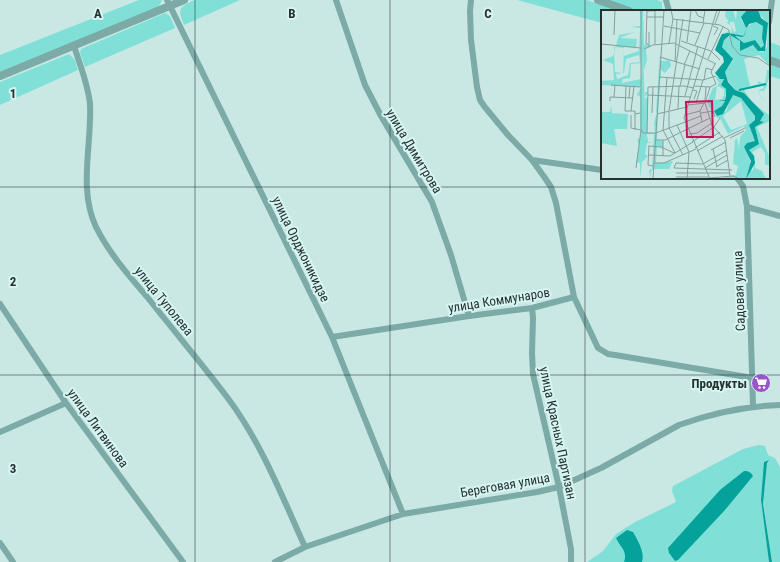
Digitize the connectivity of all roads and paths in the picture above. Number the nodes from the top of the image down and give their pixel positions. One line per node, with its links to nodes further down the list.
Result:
1 (184, 0): 7 (street)
2 (336, 0): 23 (street, улица Димитрова)
3 (471, 0): 15 (street)
4 (598, 0): 8 (street)
5 (666, 0): 9 (street)
6 (772, 0): 10 (street)
7 (168, 3): 11 (street); 24 (street, улица Орджоникидзе)
8 (626, 10)
9 (669, 10)
10 (770, 15)
11 (74, 46): 14 (street); 33 (street, улица Туполева)
12 (770, 60): 13 (street)
13 (780, 64)
14 (0, 76)
15 (532, 160): 16 (street); 20 (street)
16 (601, 170)
17 (738, 179): 18 (street, Садовая улица)
18 (747, 207): 19 (street); 25 (street, Садовая улица)
19 (780, 216)
20 (574, 297): 22 (street, улица Коммунаров); 25 (street)
21 (0, 304): 26 (street, улица Литвинова)
22 (532, 308): 23 (street, улица Коммунаров); 30 (street, улица Красных Партизан)
23 (469, 316): 24 (street, улица Коммунаров)
24 (332, 337): 31 (street, улица Орджоникидзе)
25 (753, 378): 28 (street, Садовая улица)
26 (66, 402): 29 (street); 35 (street, улица Литвинова)
27 (780, 405): 28 (street, Береговая улица)
28 (753, 406): 30 (street, Береговая улица)
29 (0, 432)
30 (558, 487): 31 (street, Береговая улица); 37 (street, улица Красных Партизан)
31 (403, 514): 33 (street, Береговая улица)
32 (0, 543): 34 (street)
33 (305, 547): 36 (street, Береговая улица)
34 (13, 562)
35 (182, 562)
36 (275, 562)
37 (571, 562)

